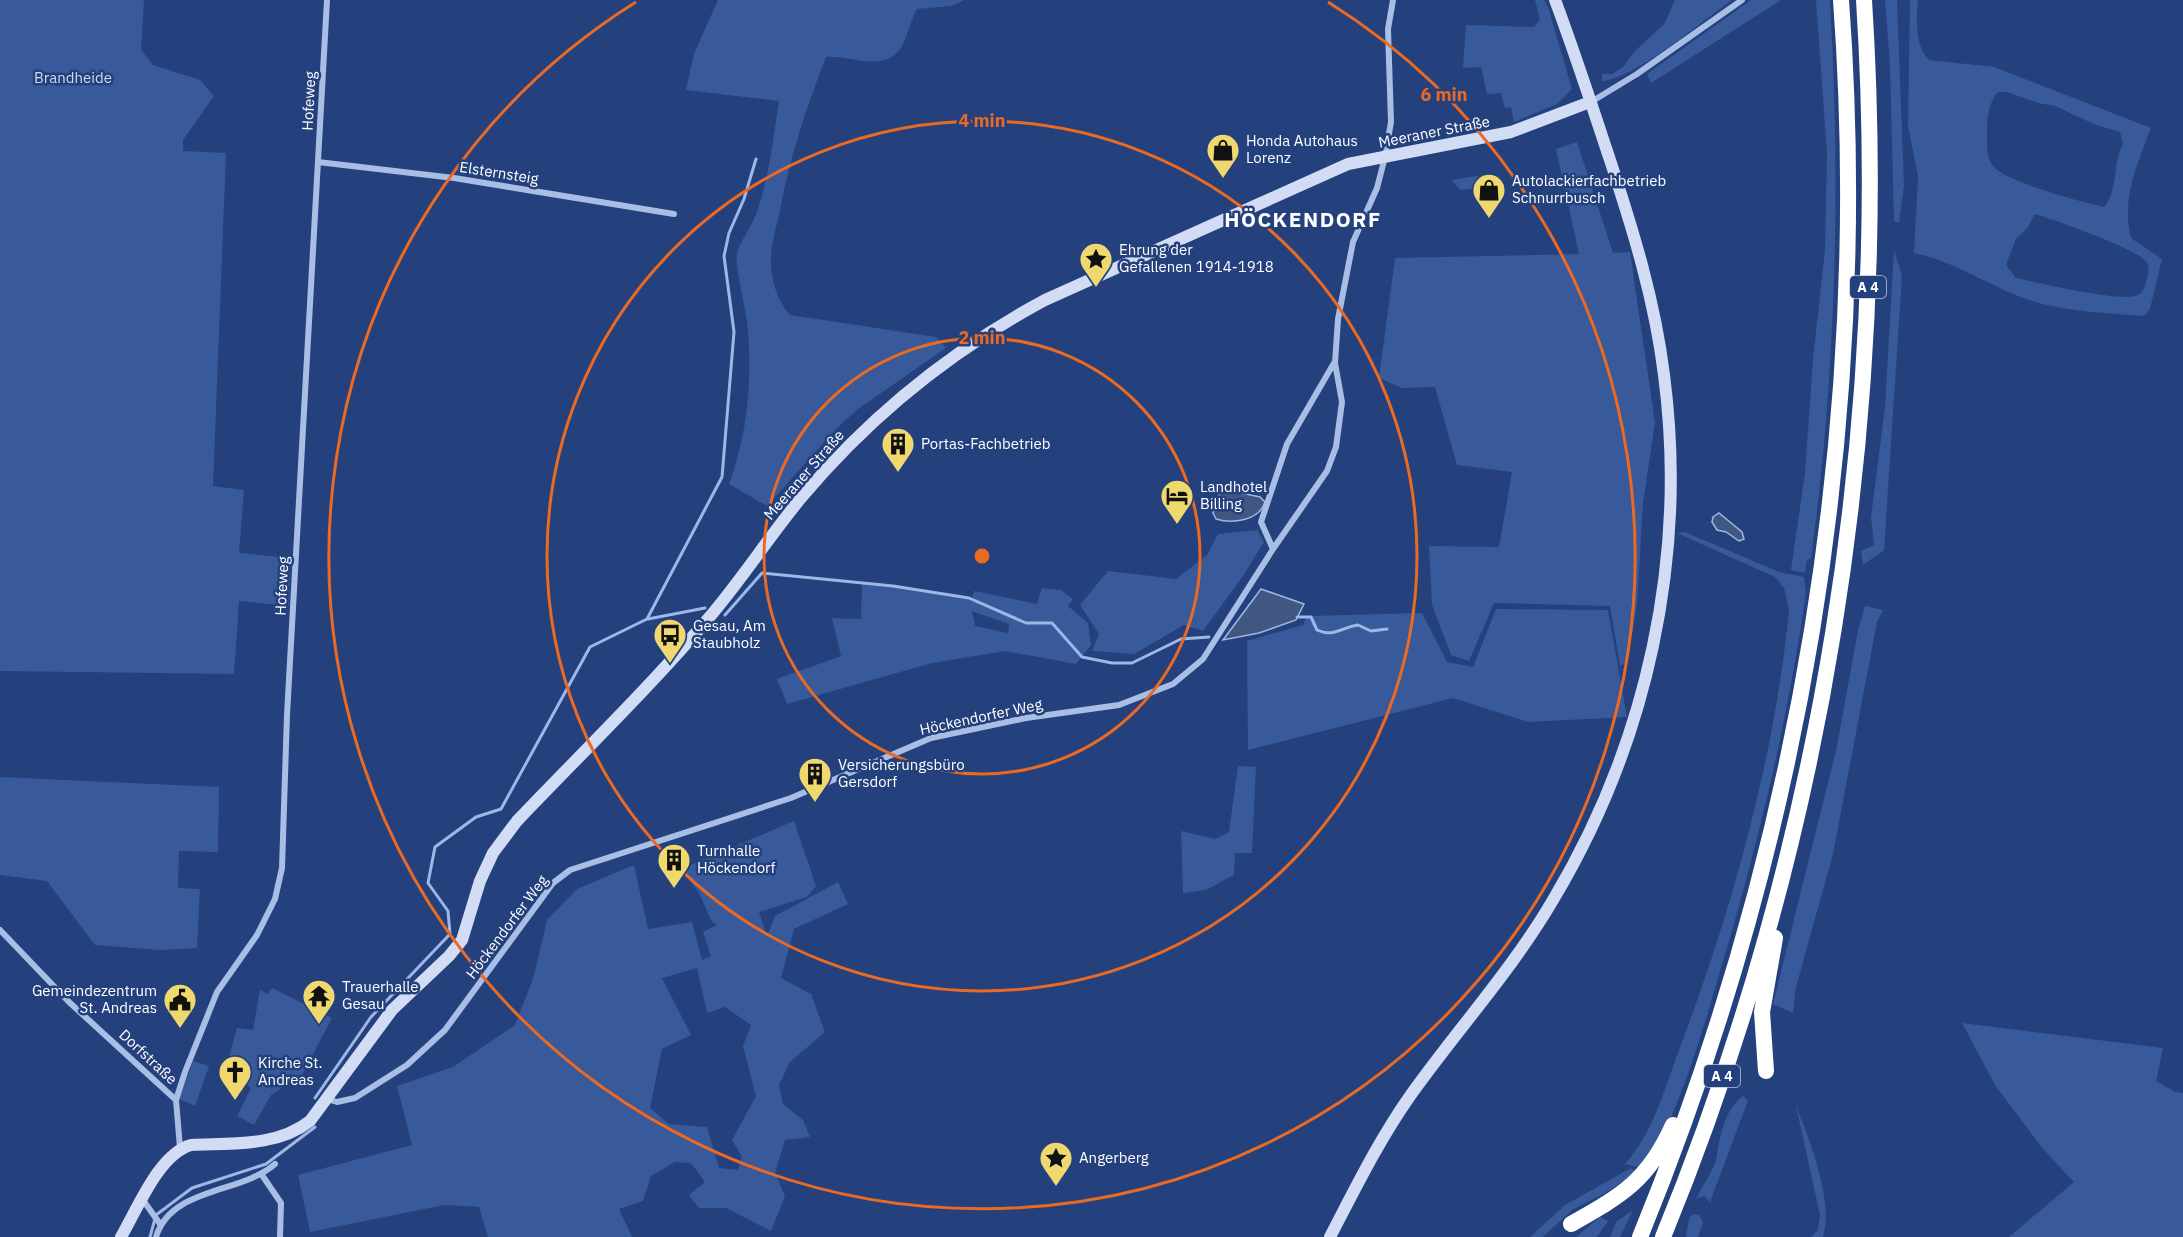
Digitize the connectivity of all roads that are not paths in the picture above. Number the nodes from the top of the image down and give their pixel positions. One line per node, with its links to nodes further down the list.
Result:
1 (327, 0): 9 (street, Hofeweg)
2 (1394, 0): 8 (street, Höckendorfer Weg)
3 (1555, 0): 7 (street)
4 (1742, 0): 7 (street, Meeraner Straße)
5 (1841, 0): 16 (highway, A 4)
6 (1864, 0): 13 (highway, A 4)
7 (1590, 102): 8 (street, Meeraner Straße); 28 (street)
8 (1385, 157): 11 (street, Höckendorfer Weg); 17 (street, Meeraner Straße)
9 (318, 162): 10 (street, Elsternsteig); 18 (street, Hofeweg)
10 (674, 214)
11 (1335, 363): 12 (street, Höckendorfer Weg); 12 (street)
12 (1273, 549): 17 (street, Höckendorfer Weg)
13 (1773, 911): 15 (highway); 30 (highway, A 4)
14 (0, 930): 18 (street, Dorfstraße)
15 (1766, 1071)
16 (1695, 1092): 24 (highway); 29 (highway, A 4)
17 (327, 1098): 19 (street, Meeraner Straße)
18 (176, 1100): 19 (street, Hofeweg)
19 (180, 1148): 22 (street)
20 (274, 1164): 21 (street)
21 (262, 1175): 23 (street); 27 (street)
22 (142, 1200): 23 (street); 25 (street)
23 (159, 1222): 26 (street)
24 (1571, 1224)
25 (121, 1237)
26 (156, 1237)
27 (280, 1237)
28 (1330, 1237)
29 (1640, 1237)
30 (1663, 1237)

